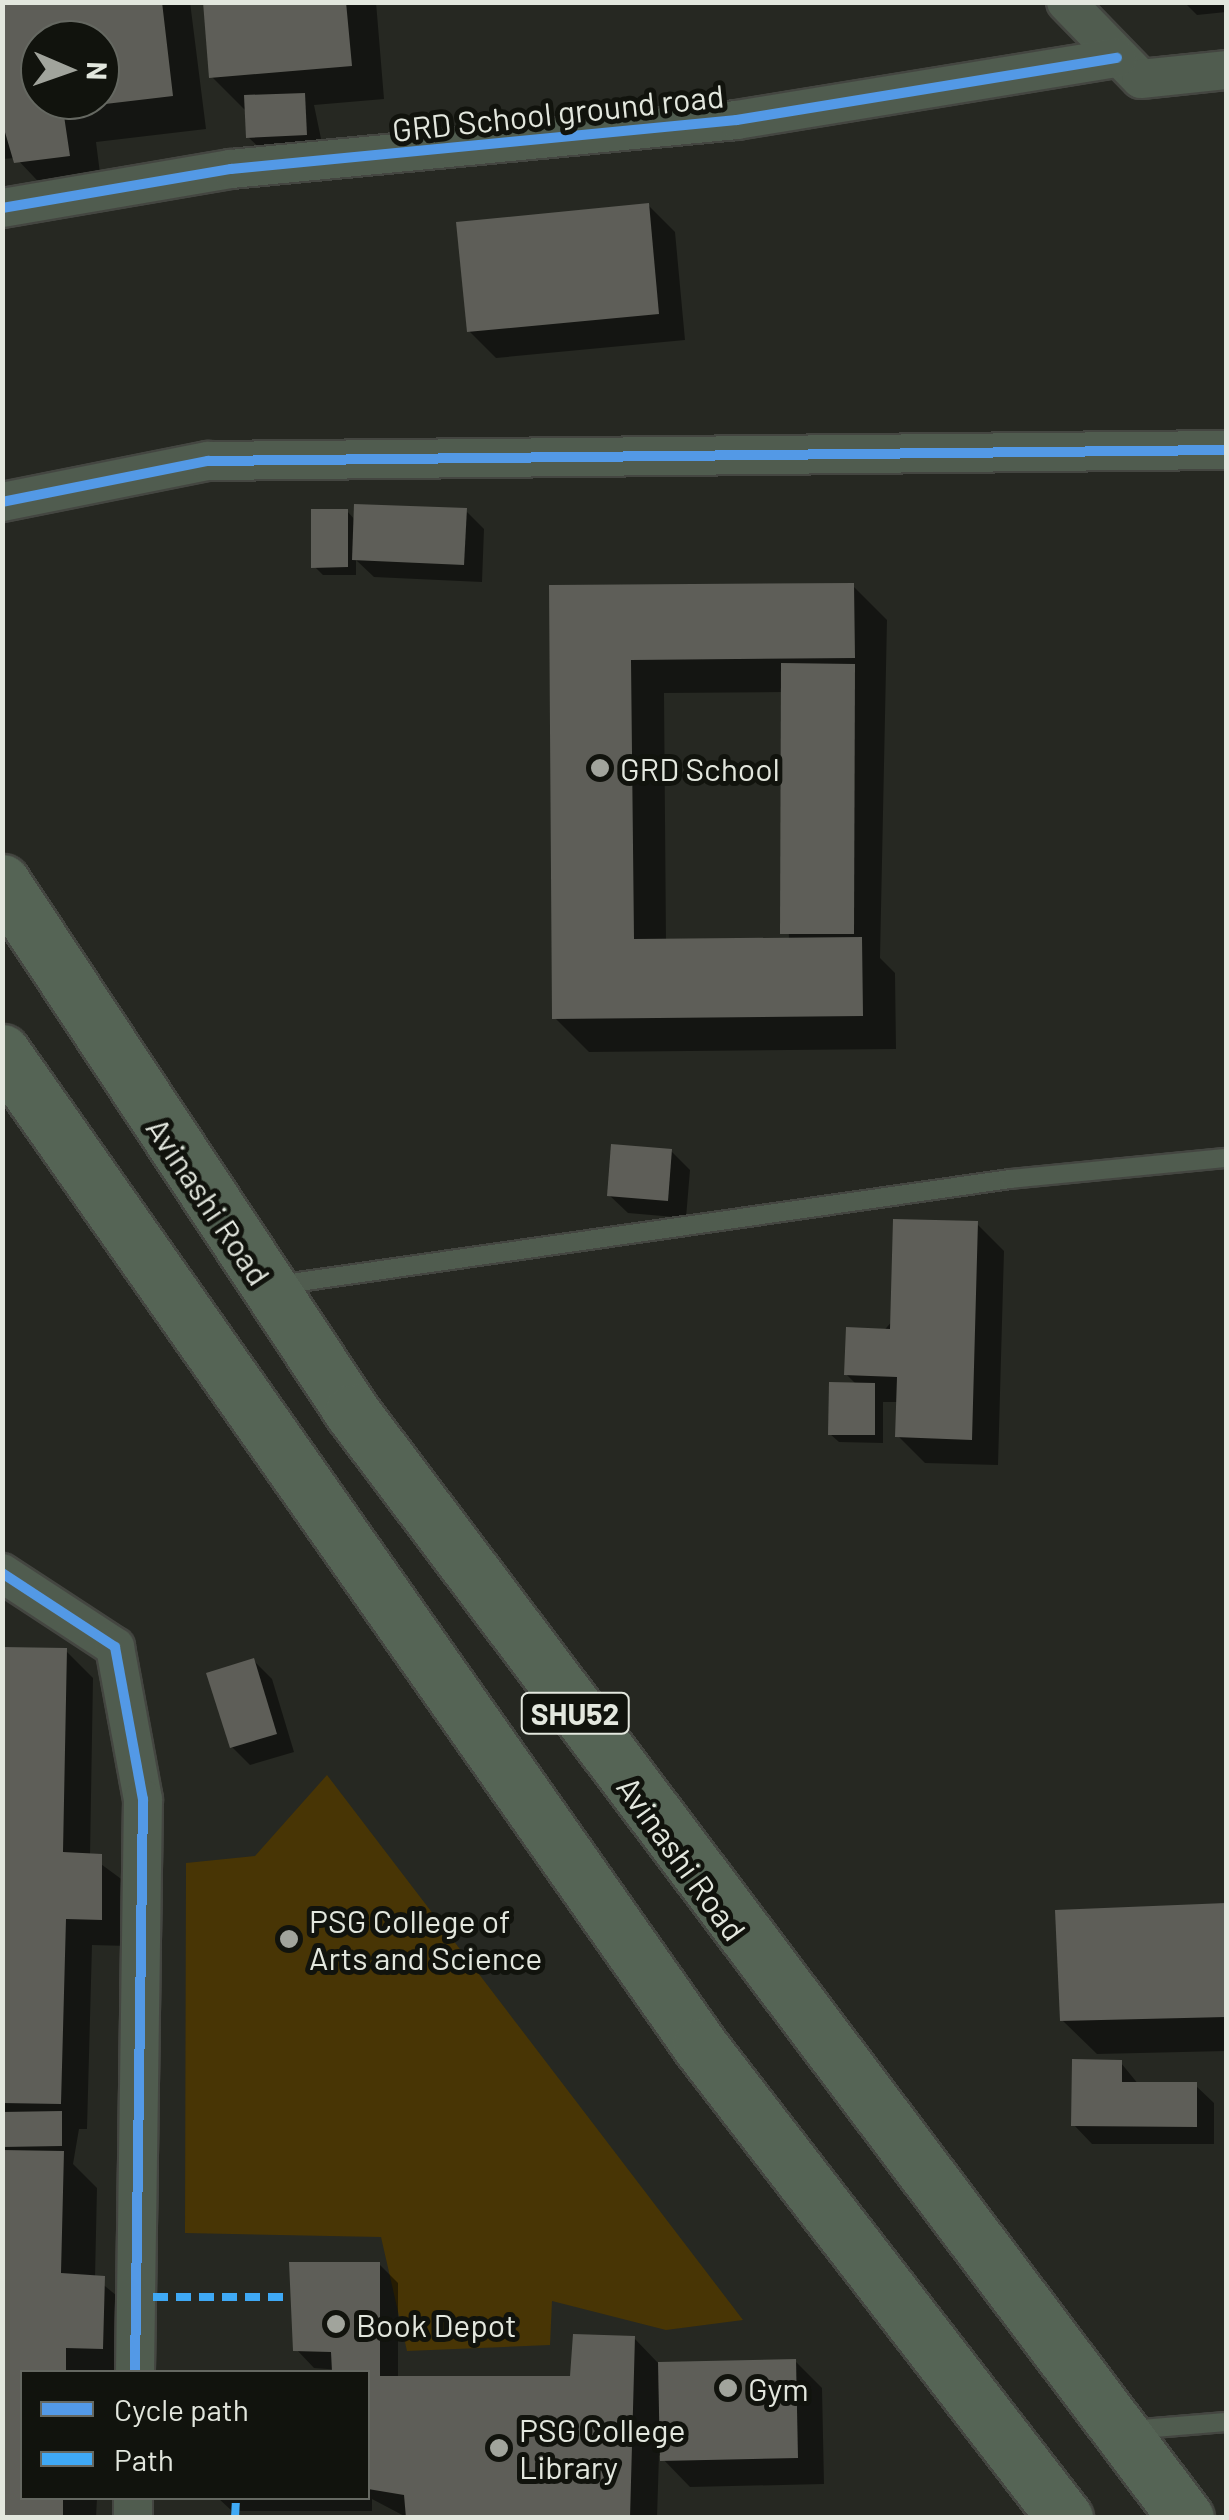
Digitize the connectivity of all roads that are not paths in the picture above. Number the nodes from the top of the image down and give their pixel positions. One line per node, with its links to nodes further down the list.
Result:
1 (1066, 2): 2 (street)
2 (1117, 58): 3 (street); 4 (street, GRD School ground road)
3 (1226, 70)
4 (2, 208)
5 (1226, 450): 6 (street)
6 (2, 502)
7 (2, 882): 10 (main road, Avinashi Road / SHU52)
8 (2, 1052): 15 (main road, SHU52)
9 (1226, 1158): 10 (lane)
10 (267, 1286): 14 (main road, Avinashi Road / SHU52)
11 (2, 1572): 12 (street)
12 (134, 2370)
13 (1226, 2422): 14 (lane)
14 (1115, 2431): 16 (main road, Avinashi Road / SHU52)
15 (1065, 2518)
16 (1186, 2518)

